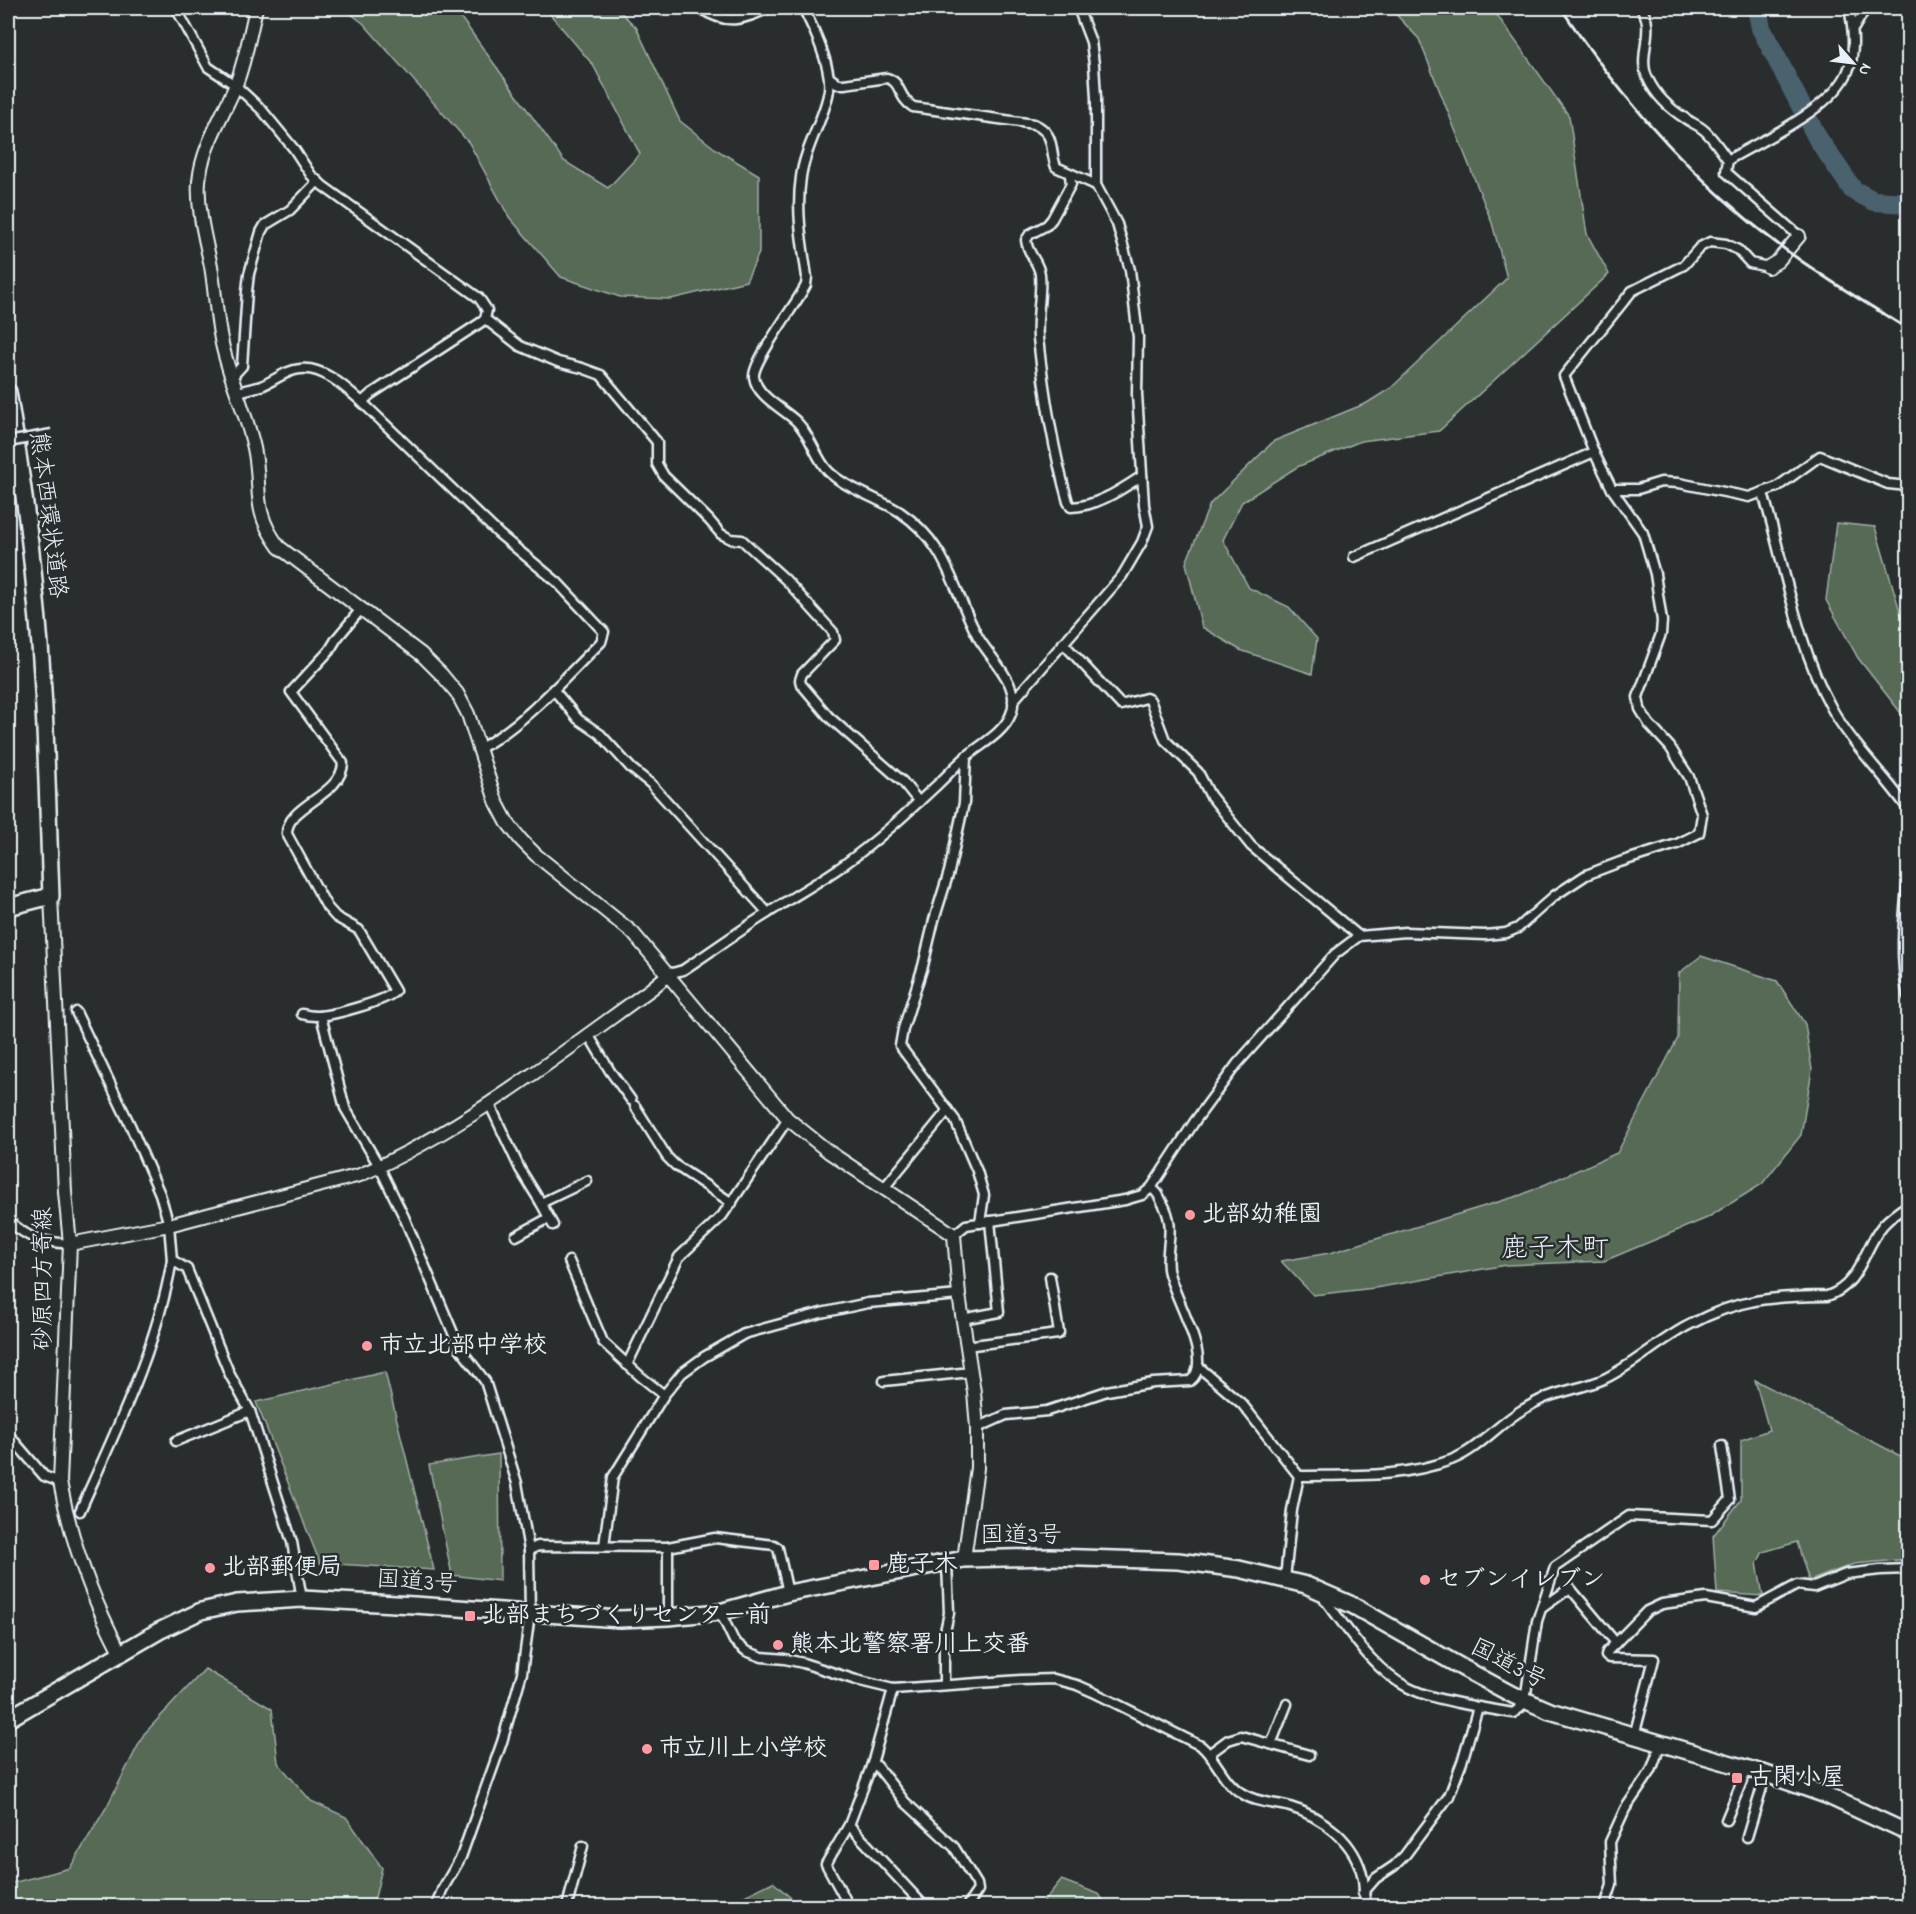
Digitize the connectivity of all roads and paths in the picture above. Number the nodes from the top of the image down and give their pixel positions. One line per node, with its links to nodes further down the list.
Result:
1 (176, 8): 12 (street)
2 (256, 8): 12 (street)
3 (700, 8): 4 (street)
4 (769, 8)
5 (802, 8): 11 (street)
6 (1078, 8): 16 (street)
7 (1641, 8): 13 (street)
8 (1849, 8): 10 (street)
9 (1866, 8): 10 (street)
10 (1854, 28): 13 (street)
11 (830, 78): 14 (street); 35 (street)
12 (235, 85): 15 (street); 20 (street)
13 (1728, 160): 17 (street)
14 (1070, 175): 16 (street); 27 (street)
15 (318, 182): 19 (street); 20 (street)
16 (1096, 185): 27 (street)
17 (1799, 236): 18 (street)
18 (1768, 267): 26 (street)
19 (484, 319): 23 (street); 38 (street)
20 (232, 377): 22 (street)
21 (8, 392): 41 (highway, 熊本西環状道路)
22 (238, 392): 23 (street); 32 (street)
23 (362, 402): 34 (street)
24 (52, 434): 25 (street, bridge)
25 (8, 442)
26 (1594, 452): 29 (street); 31 (street)
27 (1142, 476): 33 (street)
28 (1908, 486): 30 (street)
29 (1612, 489): 30 (street); 44 (street)
30 (1763, 493): 39 (street)
31 (1354, 557)
32 (362, 608): 36 (street); 49 (street)
33 (1062, 643): 35 (street); 44 (street)
34 (553, 689): 36 (street); 43 (street)
35 (1013, 701): 37 (street)
36 (479, 748): 45 (street)
37 (966, 756): 38 (street); 52 (street)
38 (919, 802): 43 (street)
39 (1908, 809)
40 (1908, 878): 46 (street)
41 (51, 896): 42 (highway); 66 (street, 砂原四方寄線)
42 (8, 907)
43 (768, 913): 45 (street)
44 (1359, 936): 57 (street)
45 (669, 974): 50 (street); 53 (street)
46 (1908, 996)
47 (76, 1012): 63 (street)
48 (302, 1014): 49 (street)
49 (321, 1016): 54 (street)
50 (588, 1034): 51 (street); 59 (street)
51 (489, 1103): 54 (street); 58 (street)
52 (948, 1110): 56 (street); 62 (street)
53 (788, 1119): 56 (street); 59 (street)
54 (379, 1166): 63 (street); 88 (street)
55 (587, 1181): 58 (street)
56 (884, 1188): 64 (street)
57 (1151, 1188): 62 (street); 74 (street)
58 (541, 1203): 65 (street)
59 (732, 1203): 73 (street)
60 (1908, 1205): 83 (street)
61 (8, 1220): 66 (street)
62 (985, 1222): 64 (street); 71 (street)
63 (169, 1225): 66 (street); 67 (street)
64 (954, 1235): 70 (street)
65 (516, 1236)
66 (70, 1244): 84 (street, 砂原四方寄線)
67 (172, 1260): 78 (street); 85 (street)
68 (569, 1261): 73 (street)
69 (1050, 1277): 72 (street)
70 (959, 1295): 71 (street); 77 (street)
71 (962, 1318): 72 (street)
72 (966, 1346): 75 (street)
73 (627, 1365): 77 (street)
74 (1199, 1367): 79 (street); 83 (street)
75 (971, 1372): 76 (street); 79 (street)
76 (884, 1381)
77 (664, 1395): 86 (street)
78 (250, 1411): 81 (street); 95 (street)
79 (977, 1428): 89 (street)
80 (8, 1434): 84 (street)
81 (176, 1441)
82 (1722, 1446): 96 (street)
83 (1299, 1476): 92 (street)
84 (60, 1482): 101 (street, 砂原四方寄線)
85 (80, 1510)
86 (604, 1546): 87 (street); 88 (street)
87 (668, 1547): 93 (street); 99 (street)
88 (529, 1550): 98 (street)
89 (964, 1559): 90 (highway, 国道3号); 92 (highway, 国道3号)
90 (947, 1562): 93 (highway, 国道3号); 102 (street)
91 (1908, 1569): 100 (street)
92 (1285, 1579): 94 (highway, 国道3号)
93 (788, 1593): 97 (highway, 国道3号)
94 (1327, 1594): 104 (highway, 国道3号); 106 (street)
95 (302, 1599): 98 (highway, 国道3号); 101 (highway, 国道3号)
96 (1542, 1608): 100 (street); 104 (street)
97 (720, 1612): 99 (highway, 国道3号); 103 (street)
98 (530, 1614): 99 (highway, 国道3号); 122 (street)
99 (668, 1617)
100 (1616, 1643): 108 (street)
101 (120, 1652): 107 (highway, 国道3号)
102 (944, 1685): 103 (street); 111 (street)
103 (893, 1689): 113 (street)
104 (1525, 1700): 106 (street); 108 (highway, 国道3号)
105 (1287, 1704): 110 (street)
106 (1478, 1707): 121 (street)
107 (8, 1719)
108 (1634, 1736): 109 (highway, 国道3号)
109 (1660, 1743): 114 (highway, 国道3号); 128 (street)
110 (1271, 1744): 111 (street); 112 (street)
111 (1209, 1754): 121 (street)
112 (1309, 1755)
113 (872, 1764): 117 (street); 126 (street)
114 (1747, 1769): 115 (highway, 国道3号); 116 (street)
115 (1766, 1774): 118 (highway, 国道3号); 119 (street)
116 (1726, 1820)
117 (849, 1825): 124 (street); 125 (street)
118 (1908, 1833)
119 (1747, 1837)
120 (583, 1846): 123 (street)
121 (1363, 1893): 127 (street)
122 (436, 1906)
123 (567, 1906)
124 (849, 1906)
125 (924, 1906)
126 (967, 1906)
127 (1366, 1906)
128 (1605, 1906)

